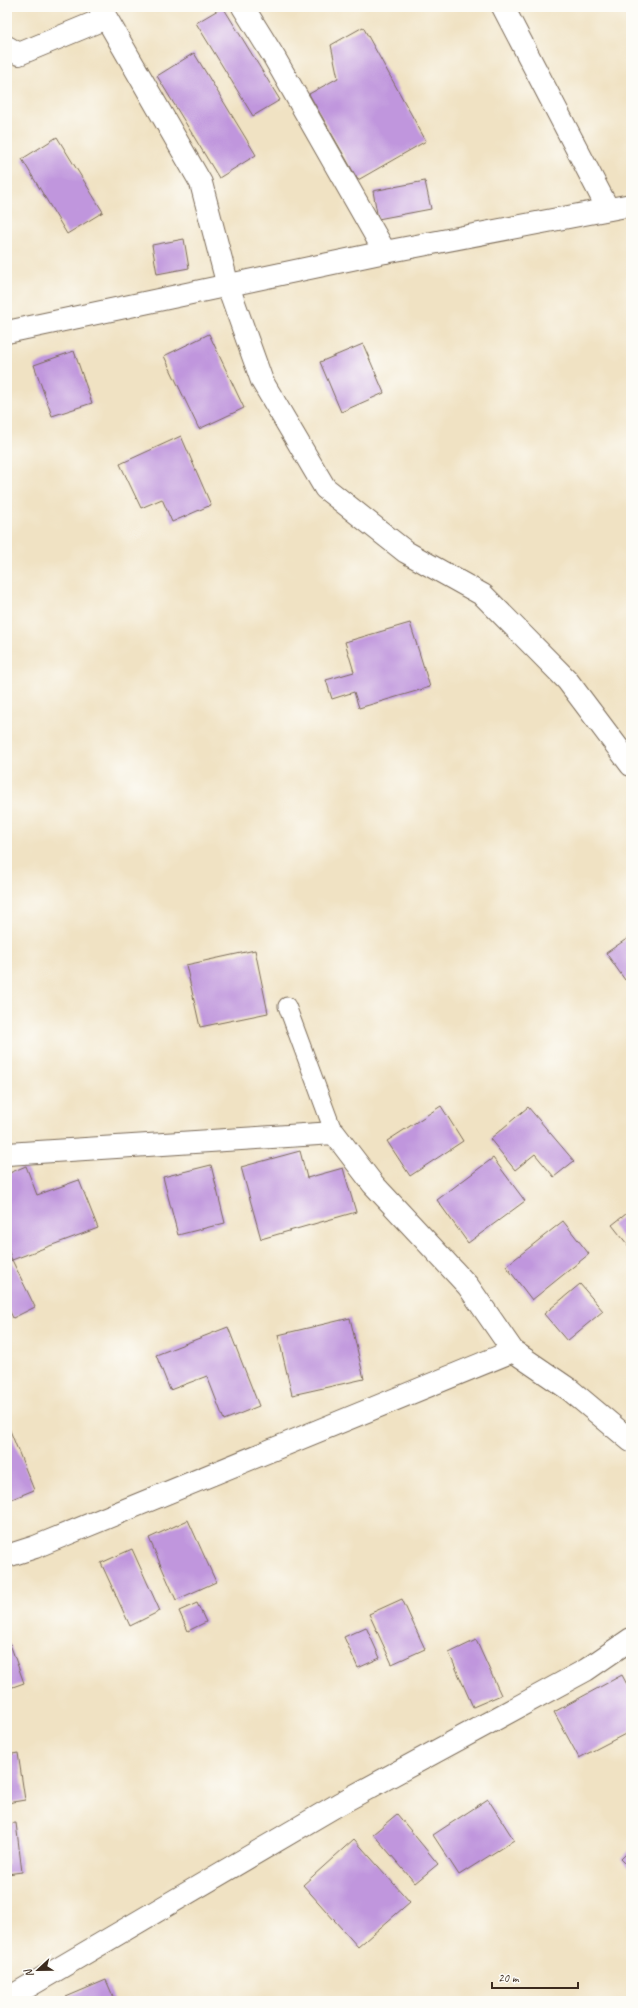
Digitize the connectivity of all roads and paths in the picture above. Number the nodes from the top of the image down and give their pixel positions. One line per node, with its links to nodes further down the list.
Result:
1 (243, 7): 7 (street)
2 (502, 7): 6 (street)
3 (103, 13): 4 (street); 8 (street)
4 (7, 47)
5 (631, 205): 6 (street)
6 (608, 209): 7 (street)
7 (385, 252): 8 (street)
8 (228, 286): 9 (street); 10 (street)
9 (7, 332)
10 (631, 765)
11 (287, 1006): 12 (lane)
12 (334, 1133): 13 (street); 14 (street)
13 (7, 1154)
14 (513, 1351): 15 (street); 16 (street)
15 (631, 1441)
16 (7, 1556)
17 (631, 1639): 18 (street)
18 (7, 1999)

